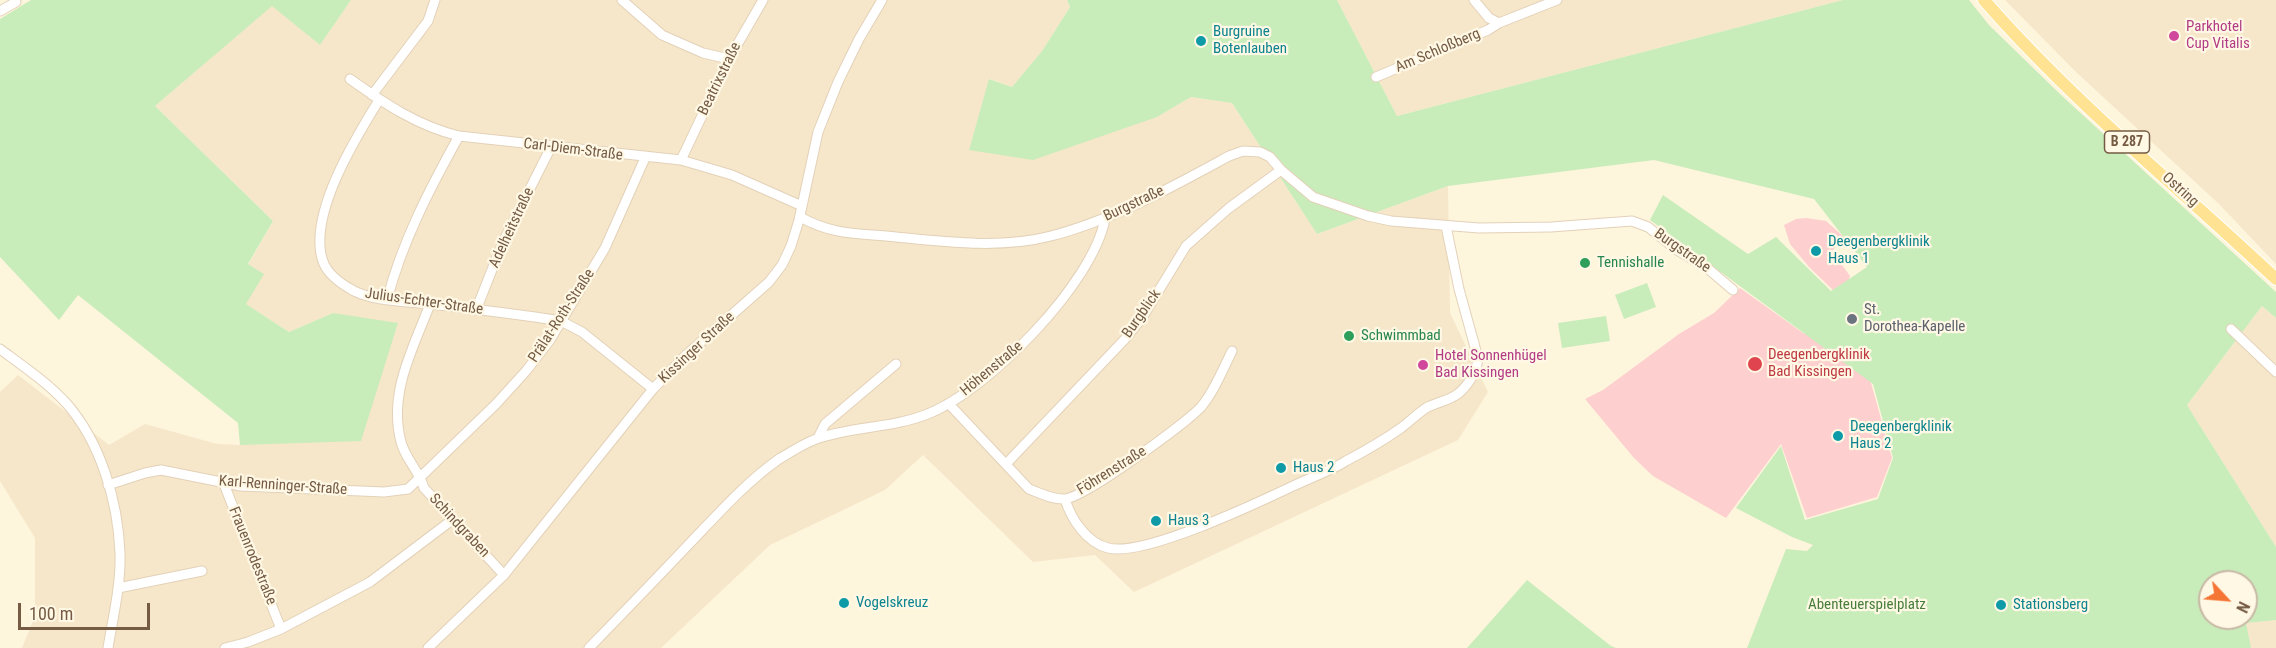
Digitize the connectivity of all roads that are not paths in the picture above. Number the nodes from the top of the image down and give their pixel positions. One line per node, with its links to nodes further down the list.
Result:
1 (435, 0): 14 (street, Julius-Echter-Straße)
2 (622, 0): 11 (street)
3 (763, 0): 11 (street, Beatrixstraße)
4 (882, 0): 20 (street, Kissinger Straße)
5 (1474, 0): 10 (street, Am Schloßberg)
6 (1557, 0): 10 (street, Am Schloßberg)
7 (1983, 0): 24 (main road, Ostring / B 287)
8 (16, 2): 9 (street)
9 (0, 10)
10 (1498, 23): 12 (street, Am Schloßberg)
11 (729, 59): 18 (street, Beatrixstraße)
12 (1376, 77)
13 (350, 79): 14 (street, Carl-Diem-Straße)
14 (376, 97): 15 (street, Carl-Diem-Straße); 26 (street, Julius-Echter-Straße)
15 (459, 136): 16 (street, Carl-Diem-Straße); 26 (street)
16 (551, 147): 17 (street, Carl-Diem-Straße); 28 (street, Adelheitstraße)
17 (645, 158): 18 (street, Carl-Diem-Straße); 29 (street, Prälat-Roth-Straße)
18 (681, 160): 20 (street, Carl-Diem-Straße)
19 (1281, 170): 22 (street, Burgstraße); 23 (street, Burgstraße); 38 (street, Burgblick)
20 (802, 206): 21 (street, Kissinger Straße)
21 (800, 217): 22 (street, Burgstraße); 35 (street, Kissinger Straße)
22 (1105, 219): 36 (street, Höhenstraße)
23 (1446, 226): 25 (street, Burgstraße); 42 (street)
24 (2276, 279)
25 (1733, 290)
26 (387, 300): 27 (street, Julius-Echter-Straße)
27 (430, 304): 28 (street, Julius-Echter-Straße); 39 (street, Schindgraben)
28 (476, 310): 29 (street, Julius-Echter-Straße)
29 (561, 321): 35 (street, Julius-Echter-Straße); 39 (street, Prälat-Roth-Straße)
30 (2231, 329): 34 (street)
31 (0, 349): 41 (street)
32 (1232, 351): 42 (street, Föhrenstraße)
33 (896, 364): 37 (street, Höhenstraße)
34 (2276, 372)
35 (653, 389): 45 (street, Kissinger Straße)
36 (949, 404): 37 (street, Höhenstraße); 38 (street, Föhrenstraße)
37 (818, 438): 51 (street, Höhenstraße)
38 (1006, 464): 42 (street, Föhrenstraße)
39 (420, 477): 40 (street, Karl-Renninger-Straße); 43 (street, Schindgraben)
40 (224, 484): 41 (street, Karl-Renninger-Straße); 47 (street, Frauenrodestraße)
41 (108, 485): 46 (street)
42 (1065, 499)
43 (452, 520): 45 (street, Schindgraben); 47 (street)
44 (202, 571): 46 (street)
45 (504, 575): 50 (street, Kissinger Straße)
46 (118, 588): 48 (street)
47 (281, 629): 49 (street)
48 (108, 648)
49 (225, 648)
50 (428, 648)
51 (589, 648)

